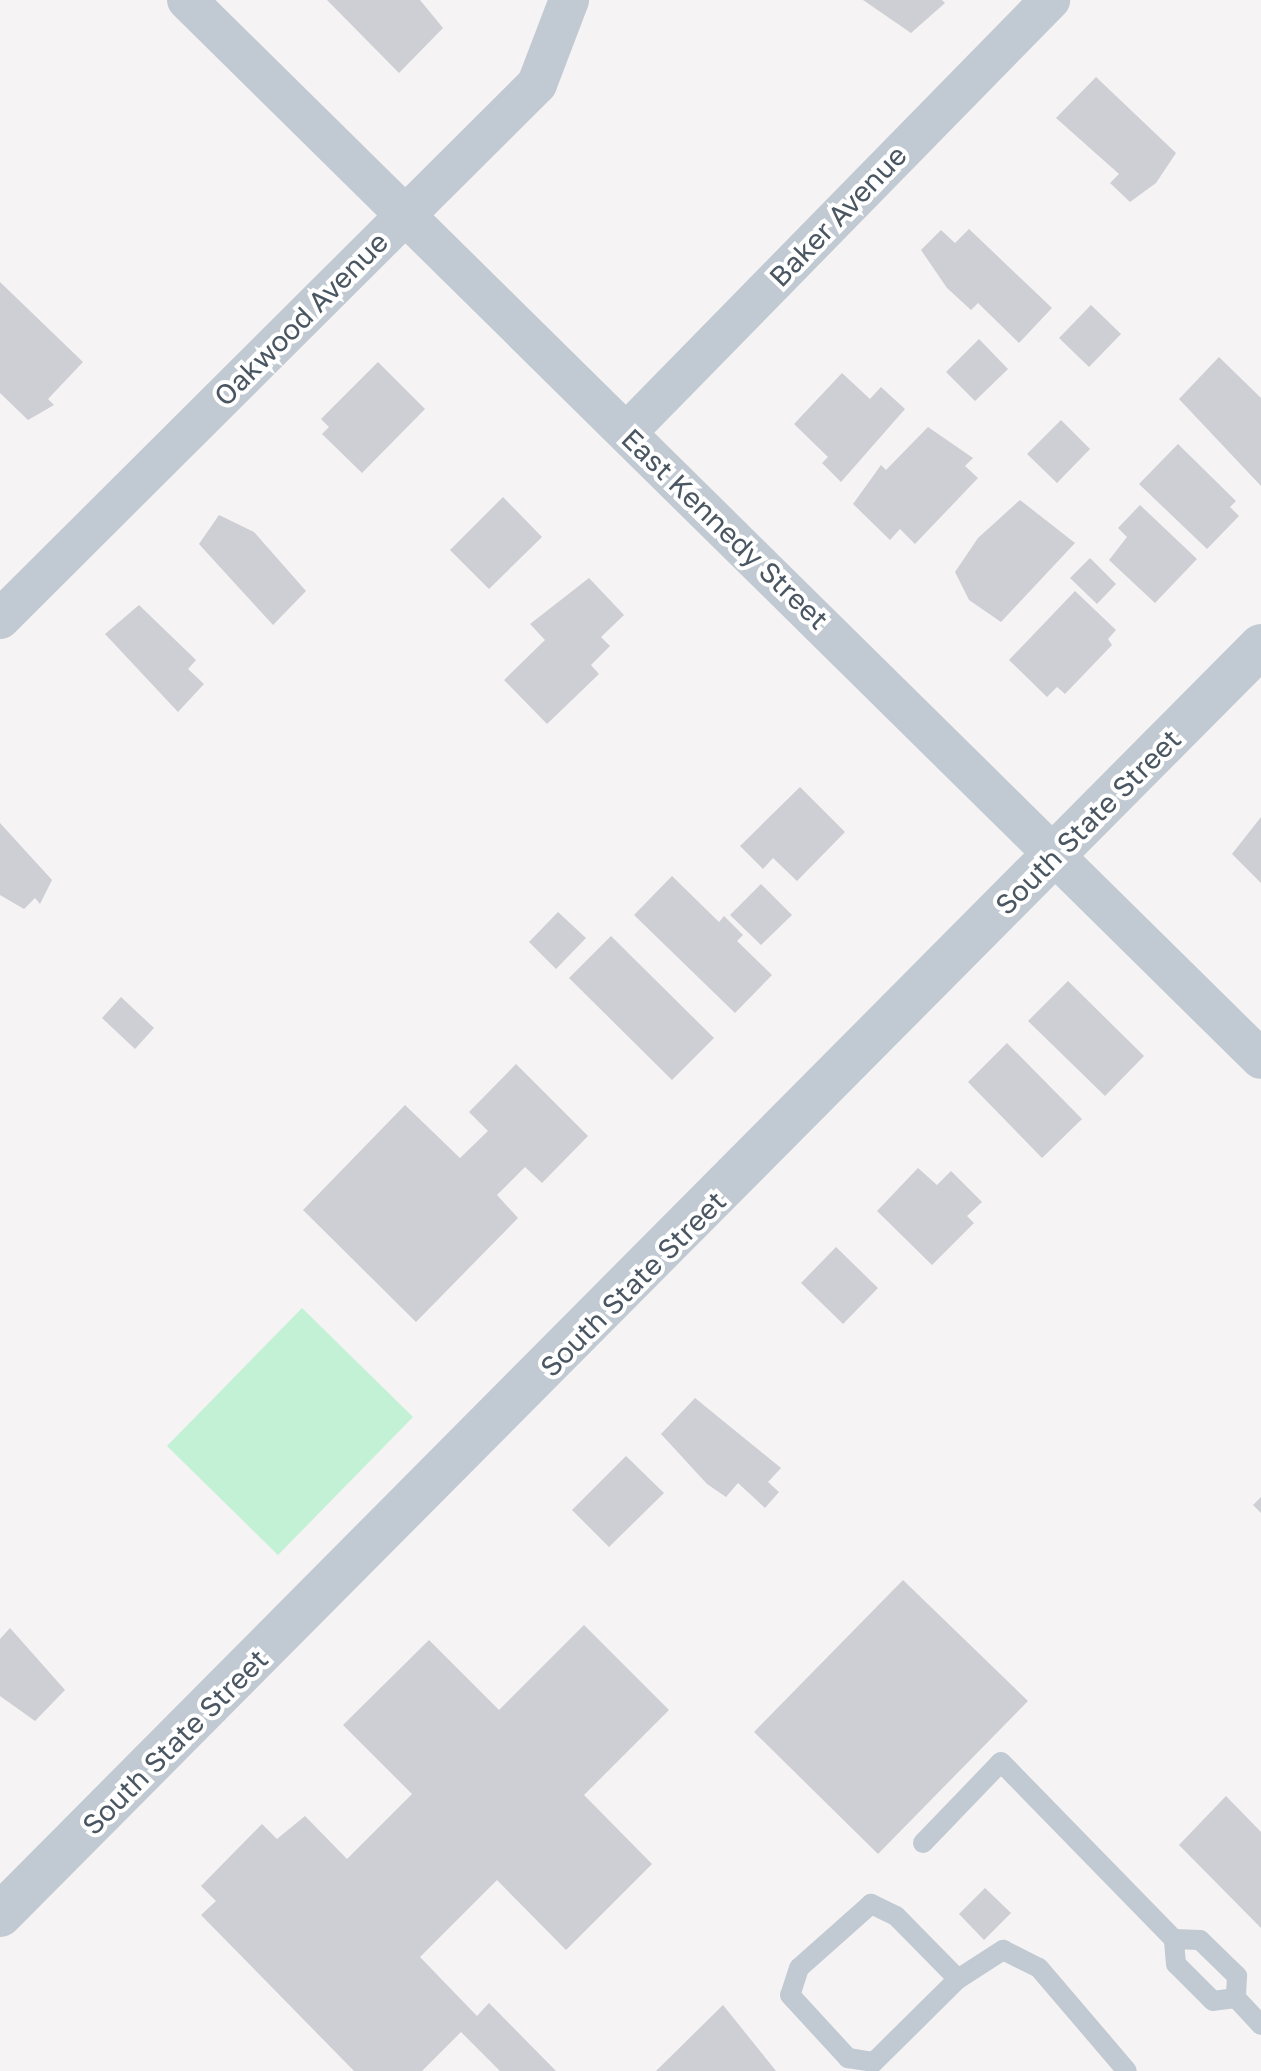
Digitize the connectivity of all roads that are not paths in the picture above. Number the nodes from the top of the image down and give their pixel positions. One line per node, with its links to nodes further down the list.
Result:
1 (187, 0): 4 (street, East Kennedy Street)
2 (569, 0): 4 (street, Oakwood Avenue)
3 (1050, 0): 5 (street, Baker Avenue)
4 (405, 215): 5 (street, East Kennedy Street); 6 (street, Oakwood Avenue)
5 (627, 432): 8 (street, East Kennedy Street)
6 (0, 619)
7 (1261, 646): 8 (street, South State Street)
8 (1056, 854): 9 (street, East Kennedy Street); 11 (street, South State Street)
9 (1261, 1059)
10 (923, 1843): 12 (lane)
11 (0, 1915)
12 (1174, 1939): 14 (lane); 14 (lane)
13 (958, 1979): 13 (lane); 16 (lane)
14 (1236, 1998): 15 (lane)
15 (1261, 2025)
16 (1127, 2071)

